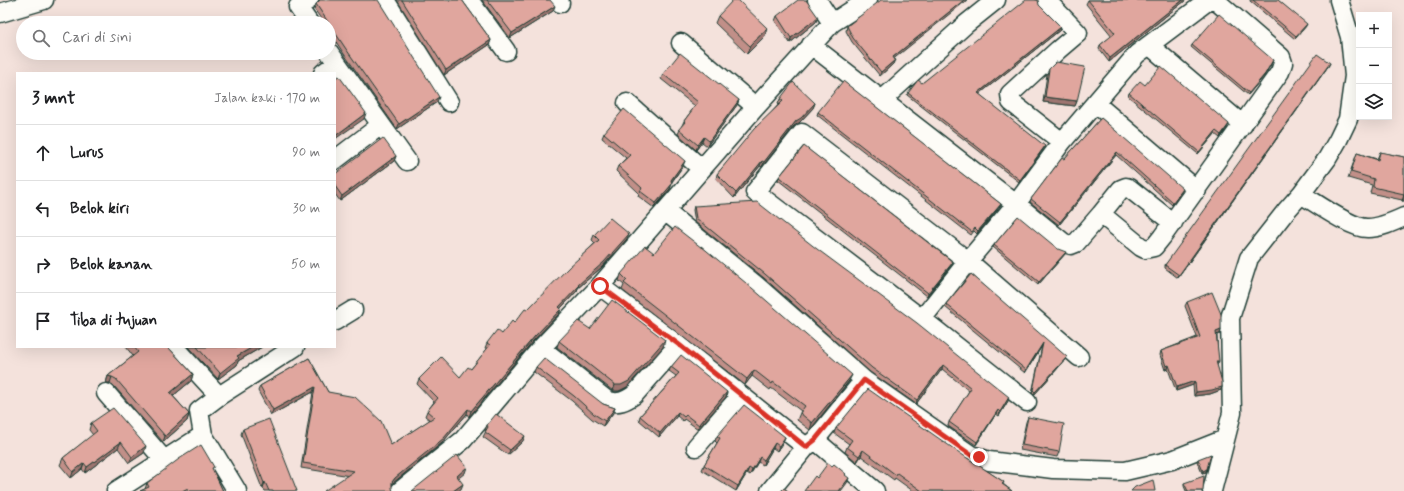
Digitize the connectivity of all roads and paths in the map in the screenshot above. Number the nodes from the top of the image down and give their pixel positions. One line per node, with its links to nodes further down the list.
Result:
1 (44, 0): 12 (street)
2 (309, 0): 13 (street)
3 (385, 0): 21 (street)
4 (469, 0): 18 (street)
5 (818, 0): 14 (street)
6 (868, 0): 14 (street)
7 (996, 0): 20 (street)
8 (1046, 0): 27 (street)
9 (1209, 0): 17 (street)
10 (1215, 0): 26 (street)
11 (1337, 2): 32 (street)
12 (0, 13)
13 (304, 16)
14 (832, 23): 16 (street)
15 (681, 43): 24 (street)
16 (811, 45): 20 (street); 24 (street)
17 (1149, 45): 23 (street); 26 (street)
18 (506, 51)
19 (330, 63): 25 (street)
20 (882, 100): 33 (street)
21 (449, 102)
22 (627, 103): 30 (street)
23 (1095, 103): 27 (street); 31 (street)
24 (756, 107): 30 (street)
25 (381, 125): 28 (street); 29 (street)
26 (1243, 125): 31 (street)
27 (1062, 142): 33 (street)
28 (336, 159)
29 (407, 161)
30 (702, 169): 34 (street)
31 (1197, 190): 37 (street)
32 (1301, 194): 36 (street); 54 (street)
33 (1016, 204): 35 (street); 38 (street)
34 (665, 211): 39 (street); 48 (street)
35 (1101, 214): 37 (street); 37 (street)
36 (1404, 217)
37 (1173, 223)
38 (968, 262): 41 (street); 41 (street); 47 (street)
39 (600, 286): 43 (street); 46 (street)
40 (353, 310): 42 (street)
41 (922, 319): 52 (street)
42 (336, 320)
43 (678, 344): 46 (street); 50 (street)
44 (175, 348): 51 (street)
45 (293, 348): 51 (street)
46 (541, 348): 60 (street)
47 (1079, 357)
48 (864, 380): 54 (street); 55 (street)
49 (106, 393): 57 (street)
50 (741, 395): 55 (street); 56 (street)
51 (219, 396): 53 (street)
52 (1027, 402)
53 (203, 435): 57 (street); 59 (street)
54 (1225, 439): 63 (street)
55 (810, 443): 61 (street); 62 (street)
56 (696, 447)
57 (165, 461): 58 (street)
58 (116, 491)
59 (237, 491)
60 (400, 491)
61 (770, 491)
62 (875, 491)
63 (1212, 491)

